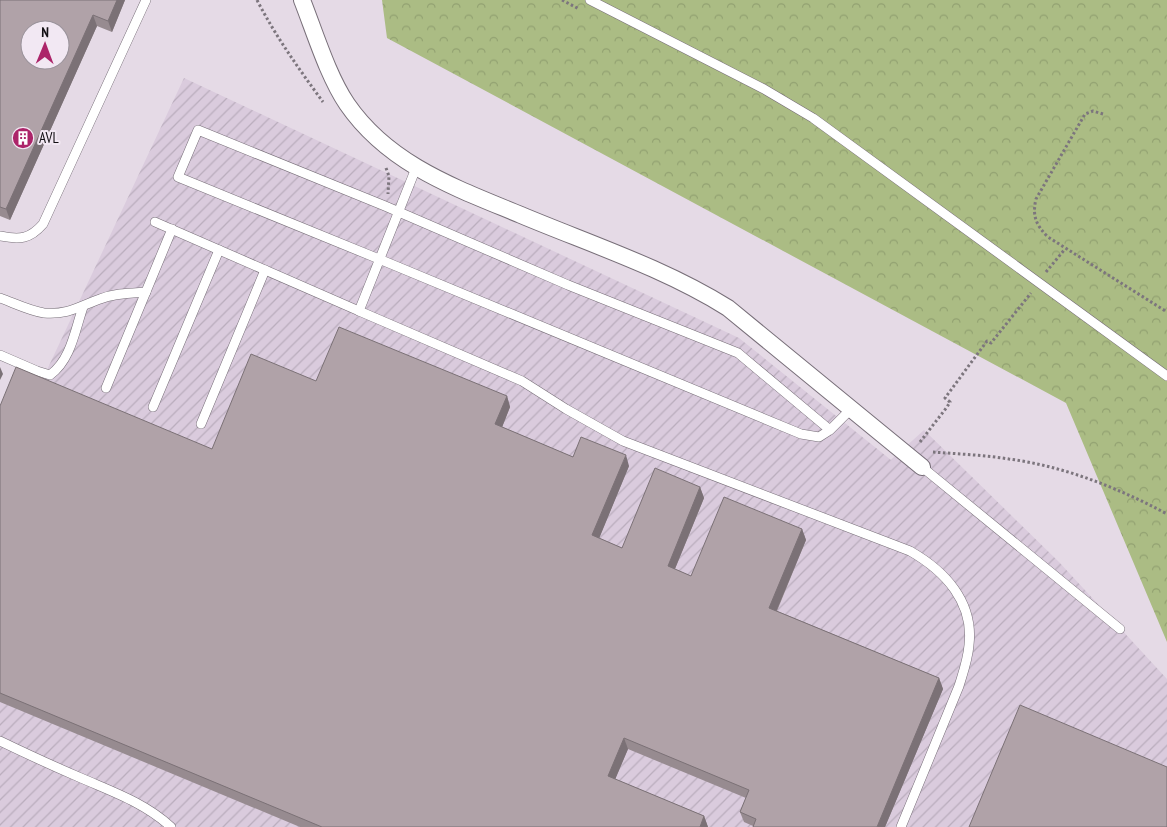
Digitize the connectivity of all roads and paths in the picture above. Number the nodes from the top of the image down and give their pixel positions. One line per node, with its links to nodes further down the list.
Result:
1 (146, 0): 15 (lane)
2 (257, 0): 7 (path)
3 (302, 0): 10 (street)
4 (562, 0): 6 (path)
5 (590, 0): 30 (lane)
6 (582, 11)
7 (323, 103)
8 (1103, 114): 16 (path)
9 (385, 167): 11 (path)
10 (416, 168): 12 (lane); 33 (street)
11 (385, 206): 12 (lane); 18 (lane)
12 (398, 212): 18 (lane); 35 (lane)
13 (155, 222): 14 (lane)
14 (172, 229): 17 (lane); 21 (lane)
15 (0, 236)
16 (1065, 248): 20 (path); 28 (path)
17 (219, 250): 19 (lane); 32 (lane)
18 (379, 259): 27 (lane); 35 (lane)
19 (265, 270): 27 (lane); 34 (lane)
20 (1047, 270)
21 (146, 292): 25 (lane); 31 (lane)
22 (1030, 294): 24 (path)
23 (0, 298): 25 (lane)
24 (1038, 300)
25 (83, 307): 29 (lane)
26 (1020, 307): 36 (path)
27 (359, 311): 43 (lane)
28 (1167, 312)
29 (0, 355)
30 (1167, 376)
31 (106, 388)
32 (153, 407)
33 (852, 408): 35 (lane); 37 (street)
34 (201, 424)
35 (830, 430)
36 (922, 440)
37 (904, 450): 38 (street); 39 (path)
38 (922, 466): 40 (lane)
39 (1167, 514)
40 (1120, 629)
41 (0, 741): 42 (lane)
42 (171, 827)
43 (900, 827)

